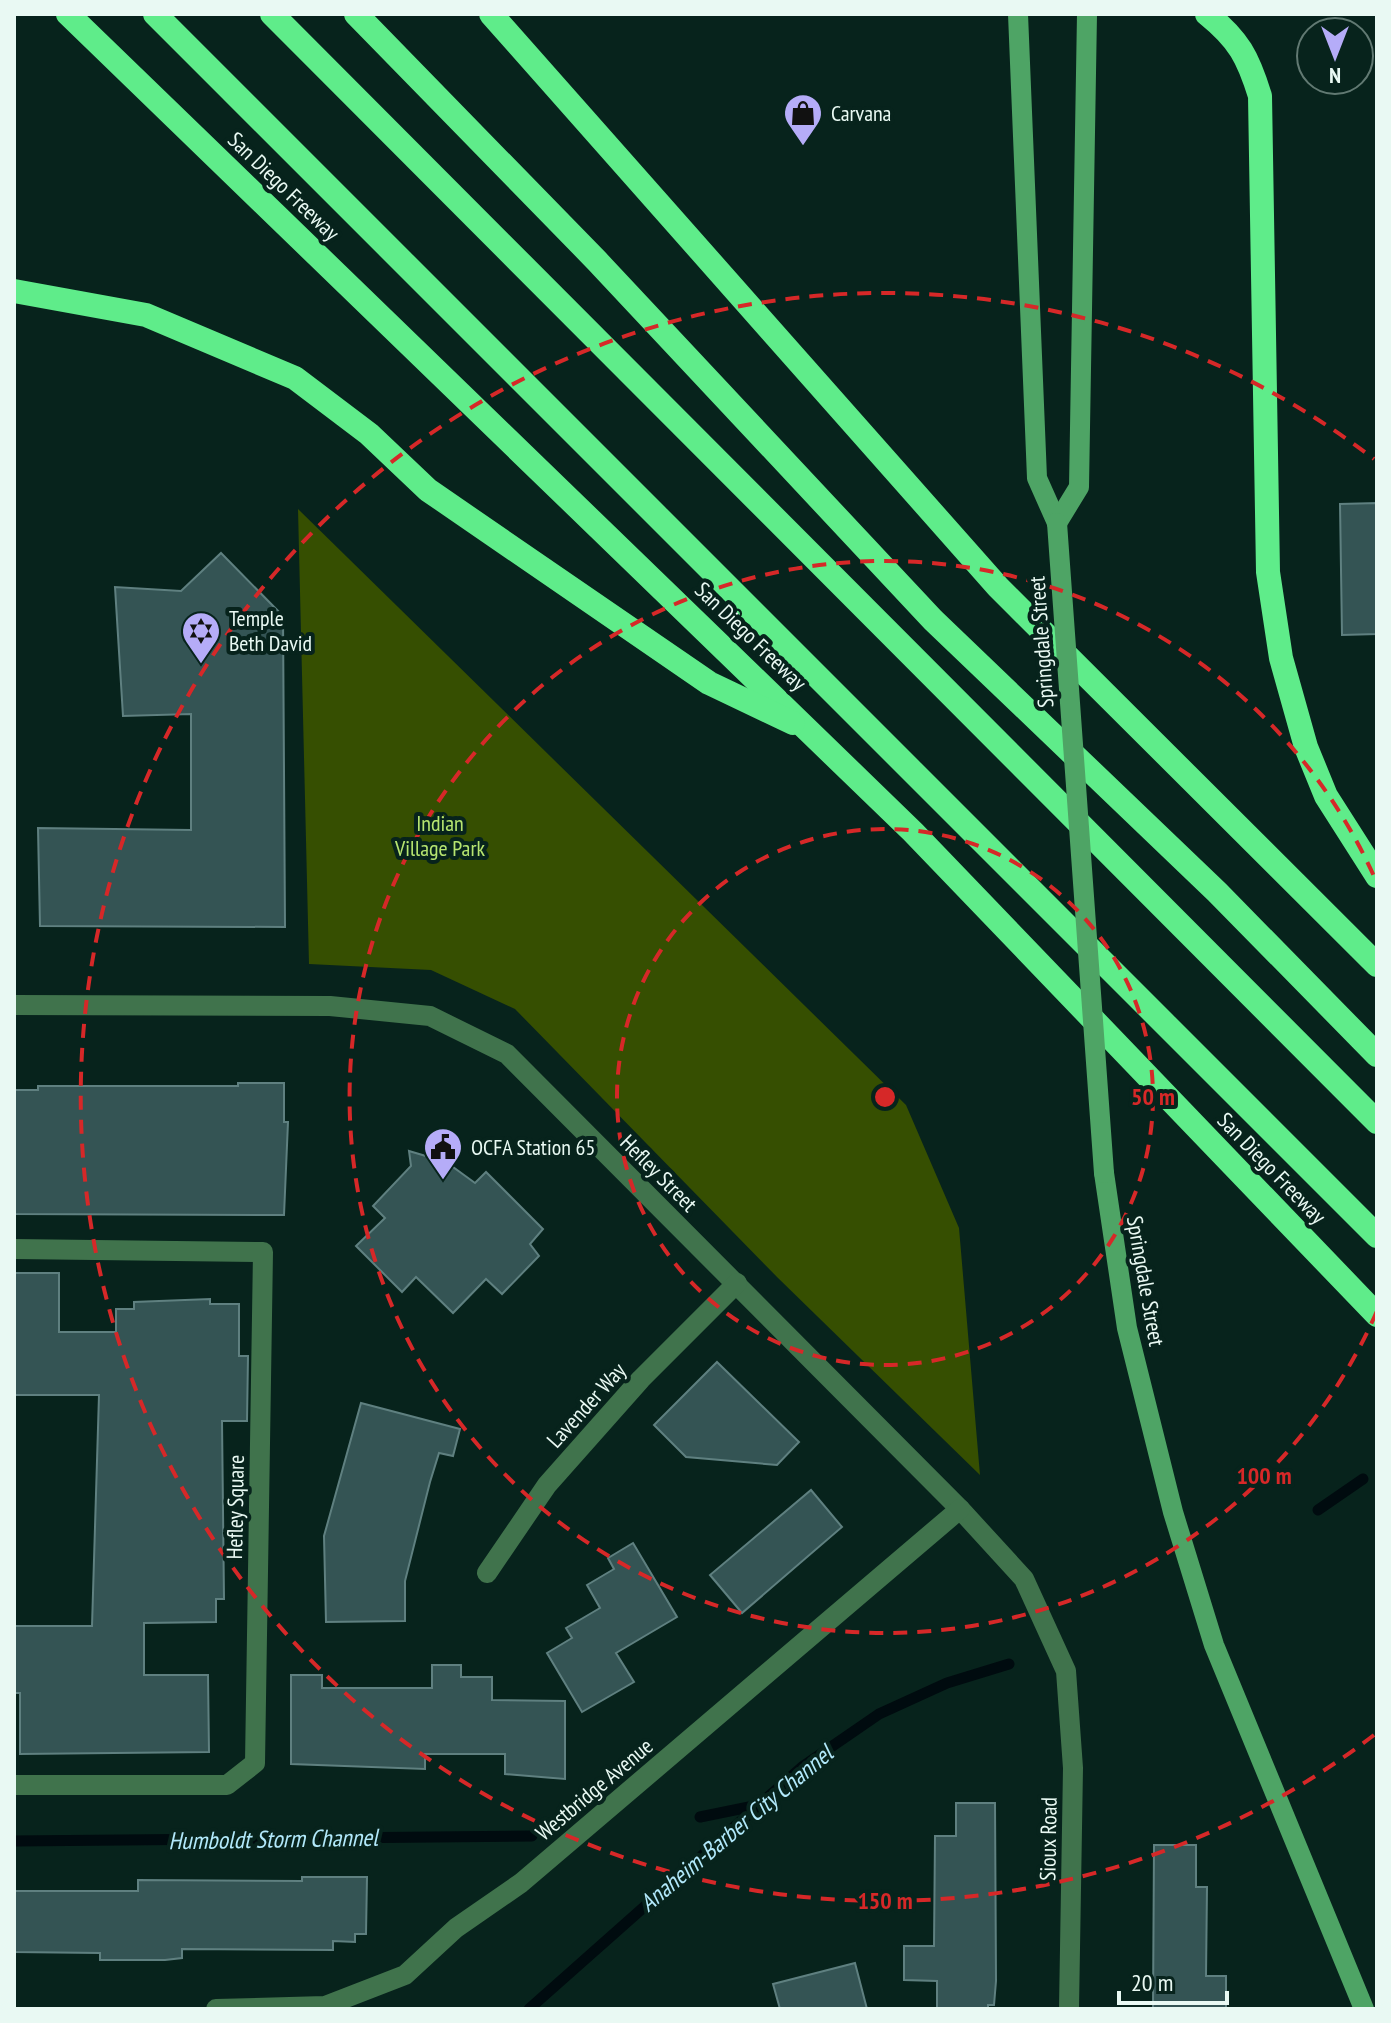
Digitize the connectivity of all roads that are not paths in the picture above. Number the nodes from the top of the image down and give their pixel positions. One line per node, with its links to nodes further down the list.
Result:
1 (68, 14): 11 (highway, San Diego Freeway)
2 (155, 14): 17 (highway)
3 (272, 14): 16 (highway)
4 (356, 14): 15 (highway)
5 (491, 14): 13 (highway)
6 (1018, 14): 10 (main road, Springdale Street)
7 (1087, 14): 10 (main road)
8 (1207, 14): 12 (highway)
9 (14, 291): 11 (highway)
10 (1057, 523): 27 (main road, Springdale Street, bridge)
11 (814, 733): 20 (highway, San Diego Freeway)
12 (1377, 876)
13 (1377, 965)
14 (14, 1005): 19 (street, Hefley Street)
15 (1377, 1055)
16 (1377, 1122)
17 (1377, 1236)
18 (14, 1249): 24 (street, Hefley Square)
19 (737, 1283): 21 (street, Hefley Street); 22 (street, Lavender Way)
20 (1377, 1315)
21 (960, 1509): 23 (street, Hefley Street); 25 (street, Westbridge Avenue)
22 (487, 1573)
23 (1066, 1671): 26 (street, Sioux Road)
24 (14, 1785)
25 (216, 2009)
26 (1069, 2009)
27 (1364, 2009)

